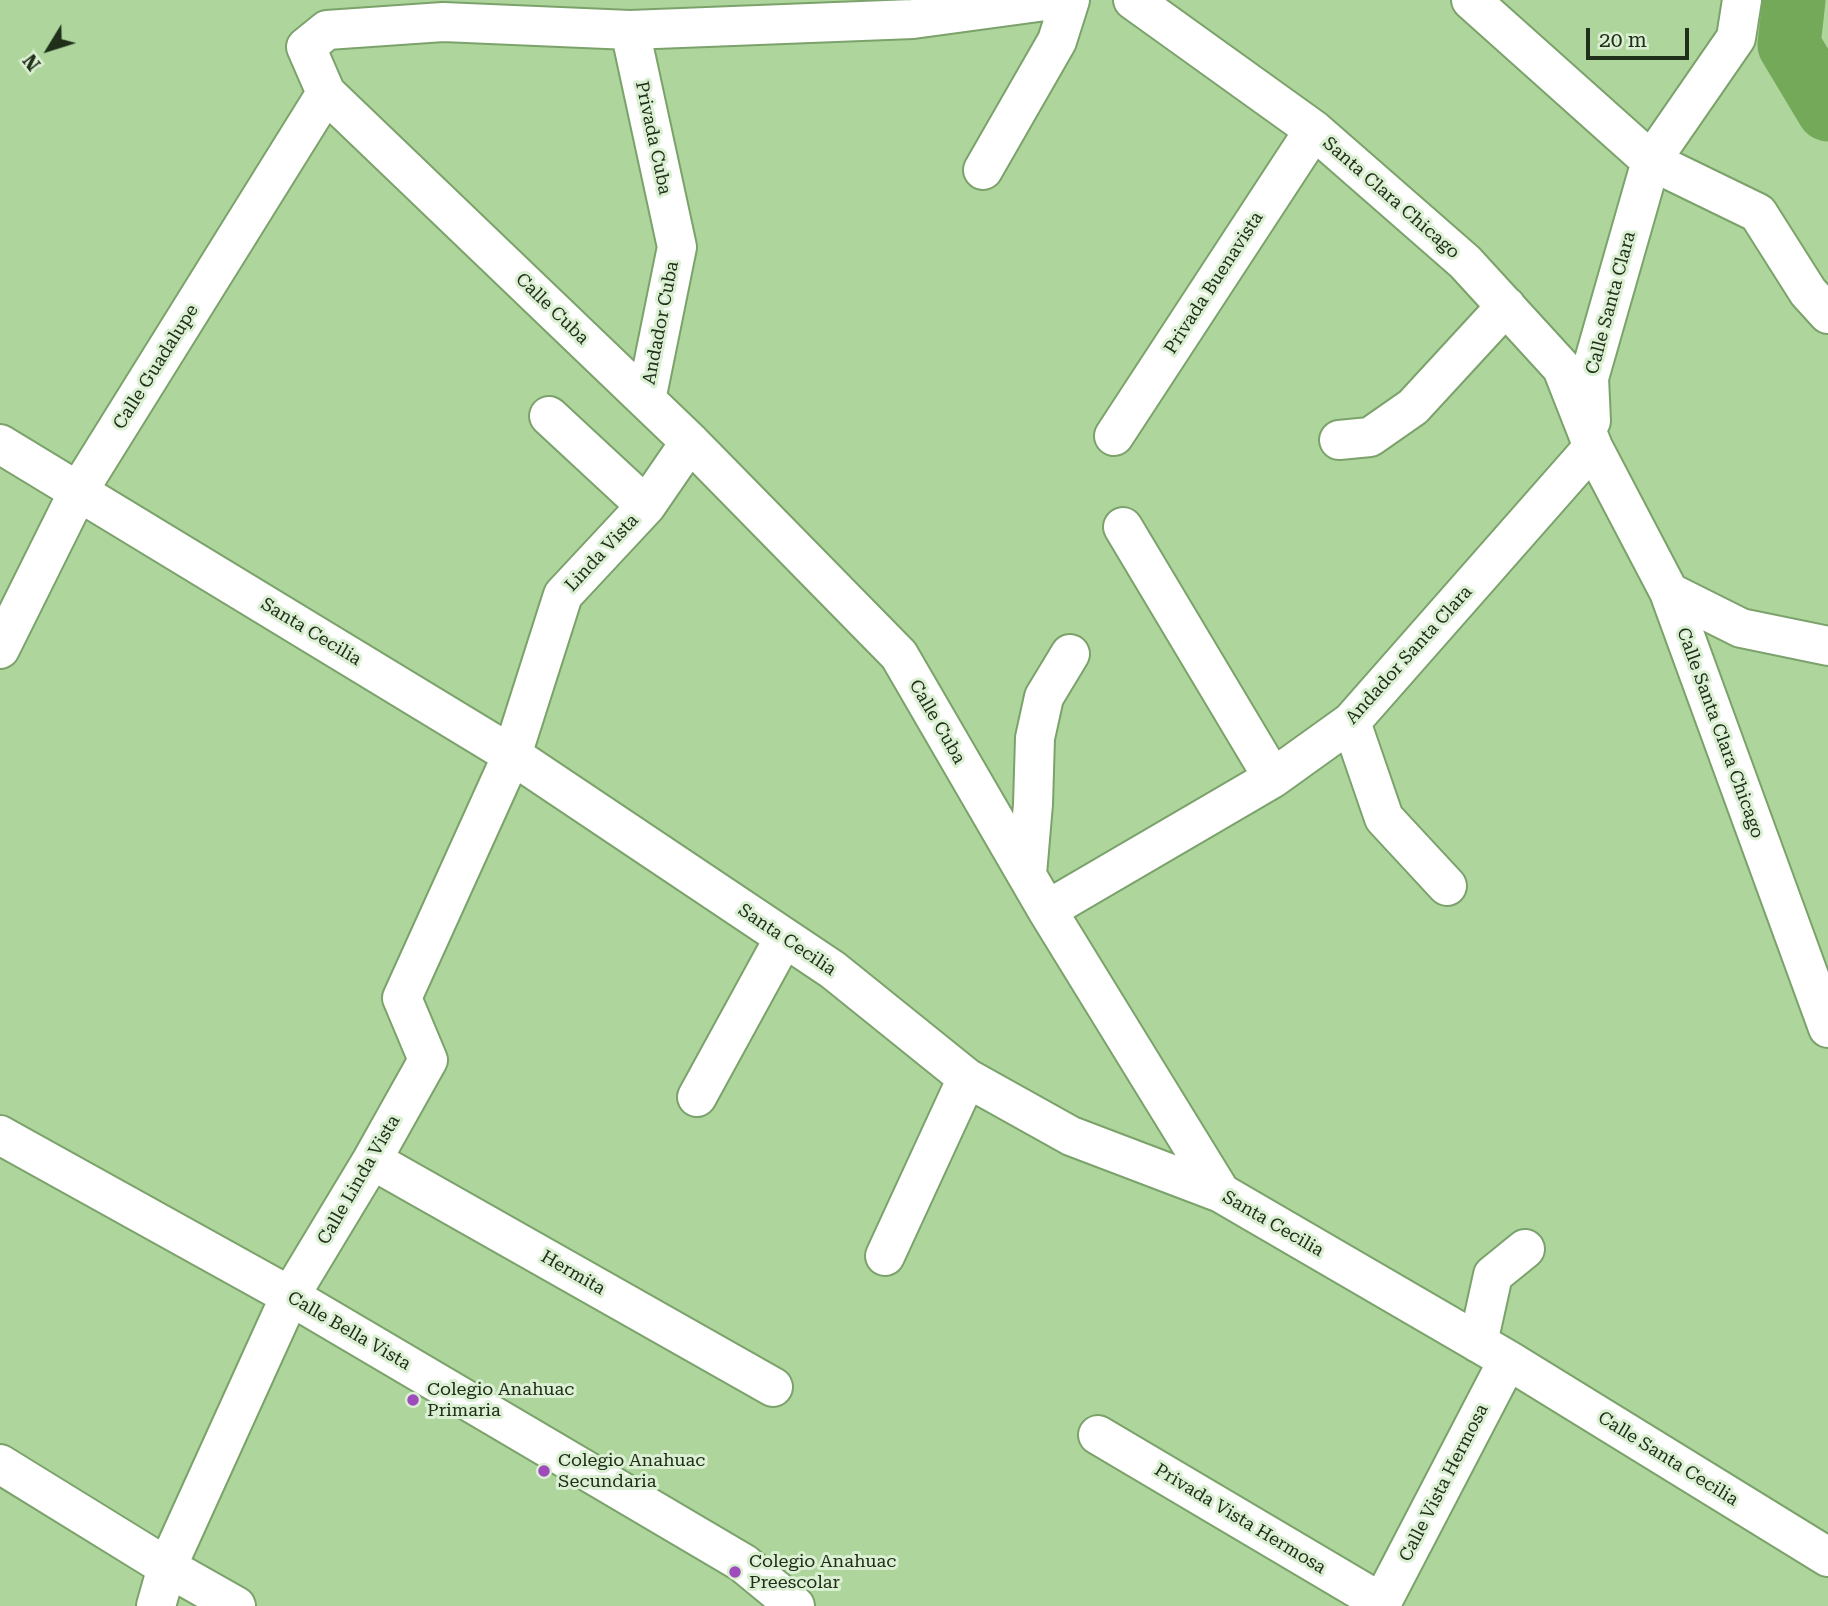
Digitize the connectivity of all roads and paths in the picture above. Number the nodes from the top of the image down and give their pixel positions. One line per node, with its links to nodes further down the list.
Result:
1 (1053, 0): 7 (street, Calle Cuba)
2 (1070, 0): 11 (street)
3 (1133, 0): 9 (street, Santa Clara Chicago)
4 (1471, 0): 10 (street)
5 (1742, 0): 10 (street, Calle Santa Clara)
6 (443, 11): 7 (street, Calle Cuba); 8 (street, Calle Cuba)
7 (630, 30): 12 (street, Privada Cuba)
8 (326, 93): 15 (street, Calle Cuba); 22 (street, Calle Guadalupe)
9 (1314, 130): 13 (street, Santa Clara Chicago); 17 (street, Privada Buenavista)
10 (1651, 161): 14 (street); 21 (street, Calle Santa Clara)
11 (983, 170)
12 (677, 247): 15 (street, Andador Cuba)
13 (1506, 306): 18 (street); 21 (street, Santa Clara Chicago)
14 (1828, 314)
15 (646, 400): 19 (street, Calle Cuba)
16 (549, 415): 23 (street)
17 (1114, 436)
18 (1339, 440)
19 (690, 442): 23 (street, Linda Vista); 32 (street, Calle Cuba)
20 (0, 444): 22 (street, Santa Cecilia)
21 (1593, 447): 25 (street, Calle Santa Clara Chicago); 29 (street, Andador Santa Clara)
22 (79, 490): 27 (street, Calle Guadalupe); 30 (street, Santa Cecilia)
23 (646, 506): 30 (street, Linda Vista)
24 (1123, 527): 31 (street)
25 (1668, 592): 26 (street); 36 (street, Calle Santa Clara Chicago)
26 (1828, 646)
27 (0, 649)
28 (1070, 654): 32 (street)
29 (1351, 722): 31 (street, Andador Santa Clara); 33 (street)
30 (512, 755): 35 (street, Santa Cecilia); 40 (street, Calle Linda Vista)
31 (1273, 778): 34 (street, Andador Santa Clara)
32 (1027, 874): 34 (street, Calle Cuba)
33 (1447, 886)
34 (1047, 910): 41 (street, Calle Cuba)
35 (784, 937): 37 (street, Santa Cecilia); 38 (street)
36 (1828, 1028)
37 (967, 1078): 41 (street, Santa Cecilia); 43 (street)
38 (697, 1097)
39 (0, 1135): 44 (street, Calle Bella Vista)
40 (372, 1160): 44 (street, Calle Linda Vista); 46 (street, Hermita)
41 (1221, 1193): 45 (street, Santa Cecilia)
42 (1525, 1249): 45 (street, Calle Vista Hermosa)
43 (885, 1256)
44 (290, 1296): 50 (street, Calle Linda Vista); 54 (street, Calle Bella Vista)
45 (1493, 1352): 49 (street, Calle Santa Cecilia); 51 (street, Calle Vista Hermosa)
46 (774, 1387)
47 (1098, 1435): 51 (street, Privada Vista Hermosa)
48 (0, 1464): 50 (street)
49 (1828, 1557)
50 (167, 1567): 52 (street, Calle Linda Vista); 53 (street)
51 (1381, 1604)
52 (156, 1606)
53 (236, 1606)
54 (796, 1606)

